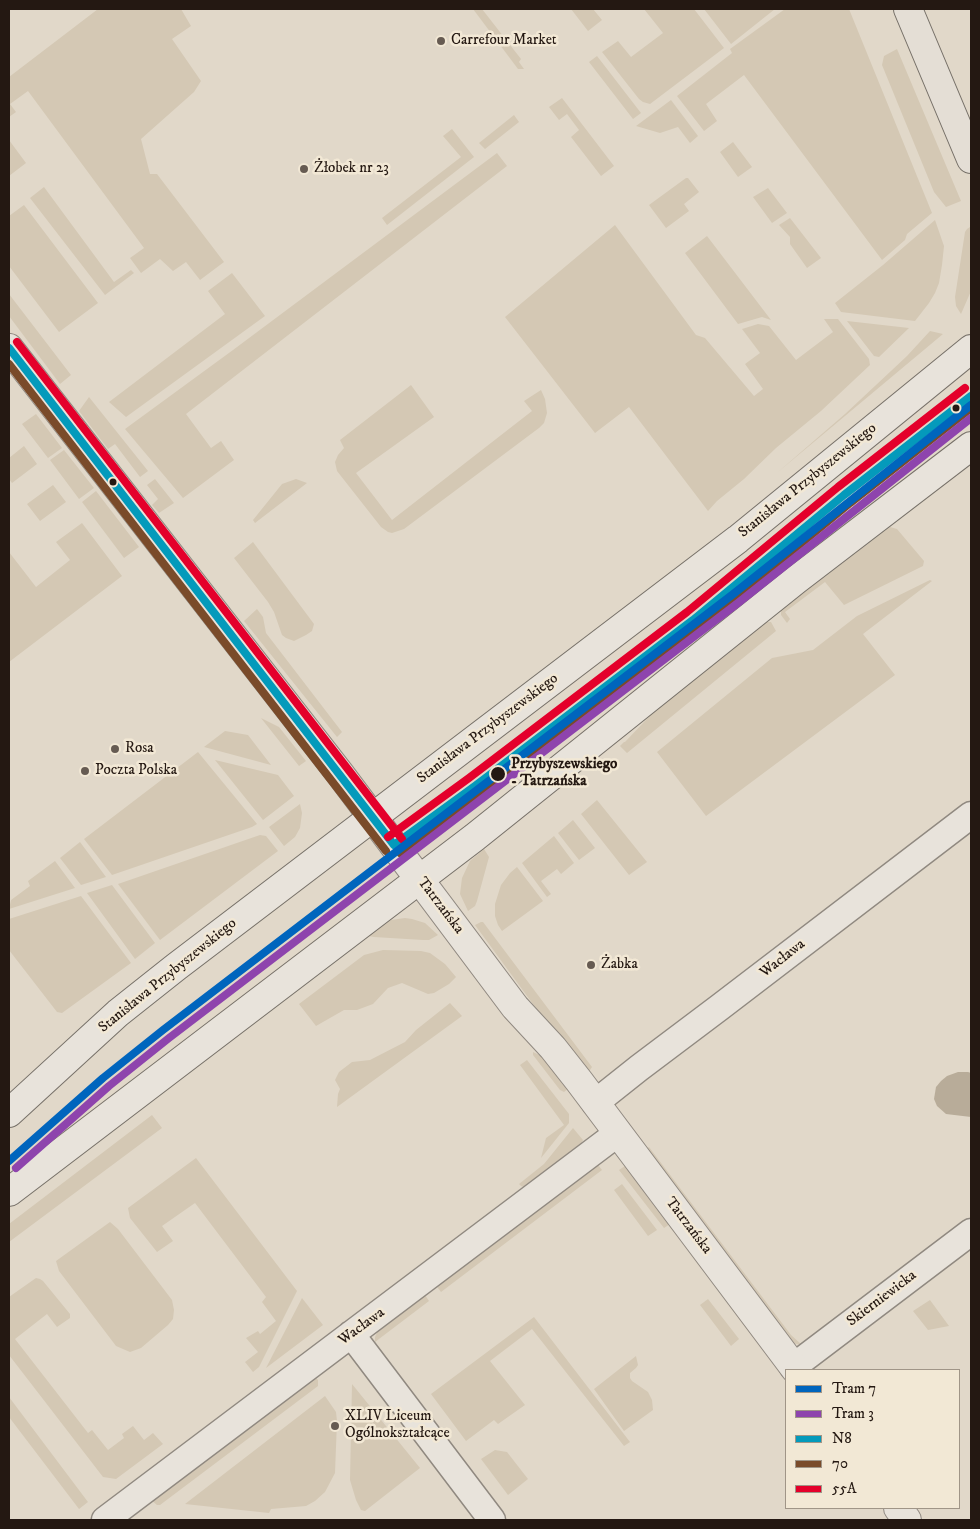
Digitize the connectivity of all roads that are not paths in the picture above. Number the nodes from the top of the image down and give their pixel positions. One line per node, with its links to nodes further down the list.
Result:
1 (908, 9): 2 (main road)
2 (971, 159)
3 (9, 348): 7 (main road, Tatrzańska)
4 (971, 349): 7 (main road, Stanisława Przybyszewskiego)
5 (971, 446): 8 (main road)
6 (971, 815): 9 (street, Wacława)
7 (373, 817): 8 (main road, Tatrzańska); 10 (main road, Stanisława Przybyszewskiego)
8 (420, 879): 9 (main road, Tatrzańska); 12 (main road)
9 (595, 1103): 11 (main road, Tatrzańska)
10 (9, 1113)
11 (618, 1133): 14 (street, Wacława); 15 (main road, Tatrzańska)
12 (9, 1192)
13 (971, 1232): 15 (street, Skierniewicka)
14 (351, 1334): 17 (street, Wacława); 18 (street)
15 (794, 1369)
16 (899, 1509): 19 (main road)
17 (105, 1520)
18 (492, 1520)
19 (907, 1520)

